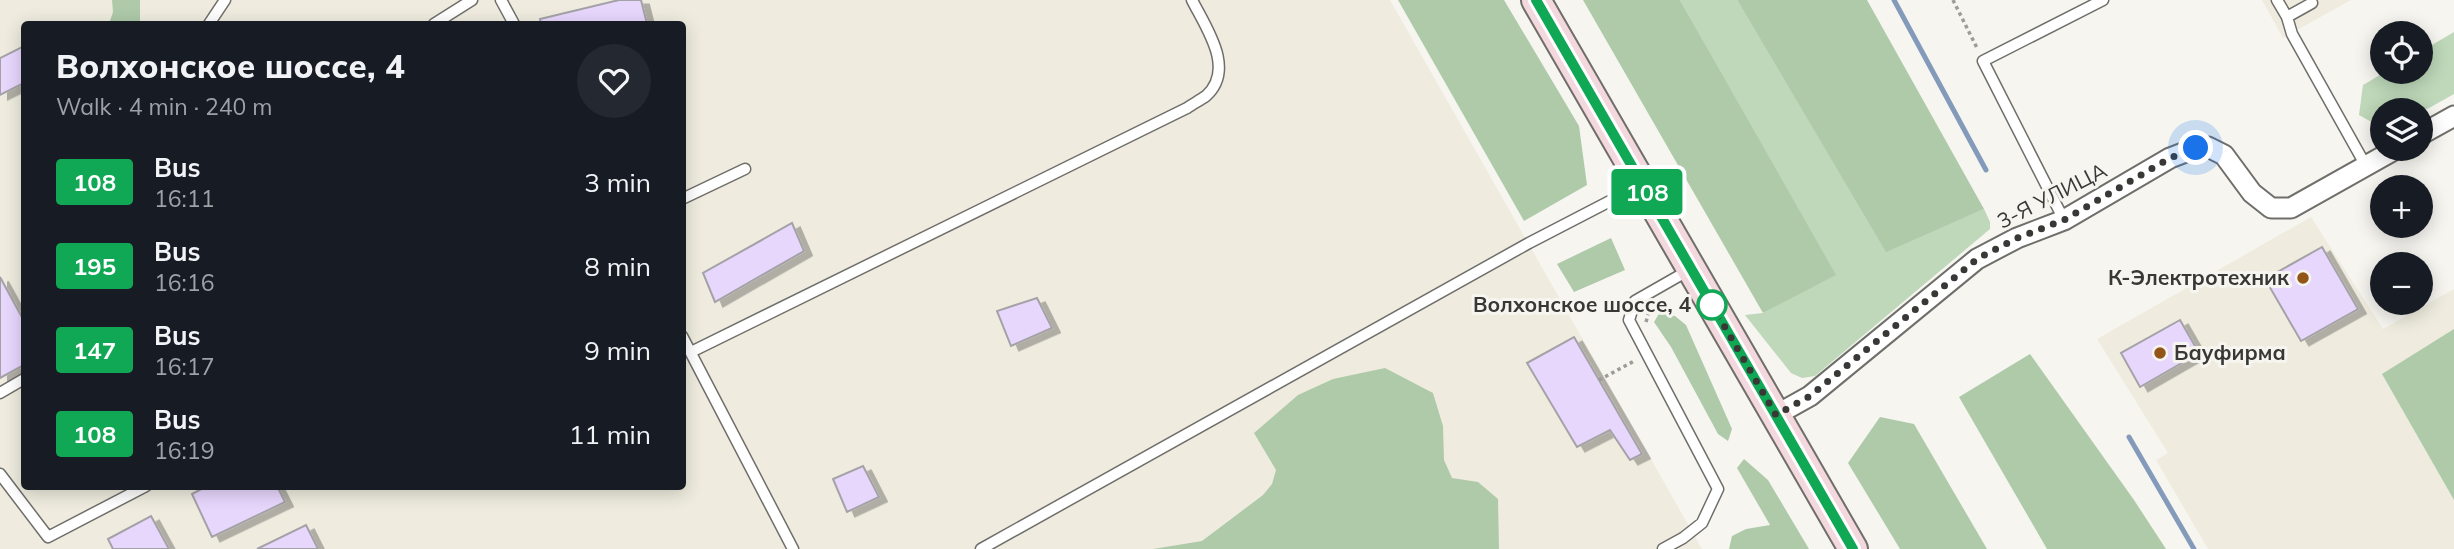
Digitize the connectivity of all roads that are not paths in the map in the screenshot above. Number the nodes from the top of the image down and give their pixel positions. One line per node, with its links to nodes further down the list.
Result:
1 (225, 0): 10 (lane)
2 (472, 0): 11 (lane)
3 (501, 0): 12 (lane)
4 (1192, 0): 23 (lane)
5 (1536, 0): 18 (main road)
6 (2103, 0): 20 (lane)
7 (2277, 0): 9 (lane)
8 (2313, 1): 9 (lane)
9 (2287, 17): 16 (lane)
10 (211, 21)
11 (439, 21)
12 (512, 21)
13 (2454, 116): 14 (street)
14 (2433, 128)
15 (2375, 161): 16 (street, 3-Я УЛИЦА)
16 (2366, 166): 20 (street, 3-Я УЛИЦА)
17 (744, 169): 19 (lane)
18 (1643, 184): 21 (main road); 30 (lane)
19 (686, 198)
20 (2064, 220): 26 (street, 3-Я УЛИЦА)
21 (1691, 268): 26 (main road); 31 (lane)
22 (686, 343): 23 (lane)
23 (691, 352): 29 (lane)
24 (21, 381): 25 (lane)
25 (0, 393)
26 (1776, 415): 32 (main road)
27 (0, 474): 28 (lane)
28 (138, 490)
29 (793, 549)
30 (981, 549)
31 (1663, 549)
32 (1853, 549)

